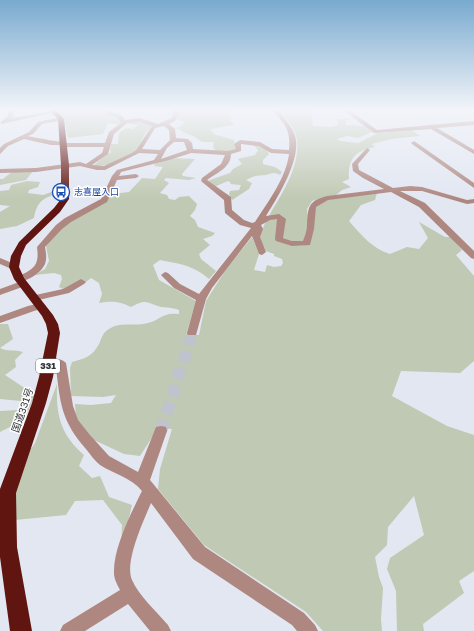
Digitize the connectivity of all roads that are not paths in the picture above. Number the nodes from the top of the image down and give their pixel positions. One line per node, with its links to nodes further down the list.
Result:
1 (18, 139): 11 (street)
2 (35, 139): 10 (street)
3 (61, 139): 10 (highway)
4 (109, 139): 12 (street)
5 (145, 139): 14 (street)
6 (293, 139): 18 (street)
7 (453, 139): 19 (street)
8 (172, 140): 15 (street); 17 (street)
9 (414, 143): 28 (street)
10 (62, 144): 12 (street); 24 (highway)
11 (3, 145): 16 (street)
12 (108, 145): 25 (street)
13 (367, 150): 29 (street)
14 (138, 151): 17 (street); 21 (street)
15 (190, 151): 20 (street); 22 (street)
16 (0, 152)
17 (163, 152): 22 (street)
18 (293, 152): 20 (street); 31 (street)
19 (474, 152)
20 (228, 153): 31 (street)
21 (133, 160): 23 (street); 25 (street)
22 (156, 162): 23 (street)
23 (146, 164): 27 (street); 27 (street)
24 (64, 165): 25 (street); 26 (street); 36 (highway)
25 (88, 165)
26 (0, 171)
27 (114, 178): 36 (street)
28 (474, 186)
29 (394, 190): 30 (street); 31 (street); 33 (street)
30 (474, 201)
31 (257, 225): 32 (street); 39 (street)
32 (262, 252)
33 (474, 256)
34 (0, 261): 36 (street)
35 (166, 274): 39 (street)
36 (18, 276): 38 (street); 40 (highway, 国道331号 / 331)
37 (81, 282): 40 (street)
38 (0, 292)
39 (201, 299): 42 (street)
40 (38, 302): 41 (street); 43 (highway, 国道331号 / 331)
41 (0, 320)
42 (192, 333)
43 (49, 363): 45 (street); 46 (highway, 国道331号 / 331)
44 (161, 431): 45 (street)
45 (146, 486): 47 (street); 51 (street)
46 (4, 488): 49 (highway, 国道331号 / 331)
47 (131, 593): 48 (street); 50 (street)
48 (77, 629)
49 (21, 631)
50 (162, 631)
51 (309, 631)

